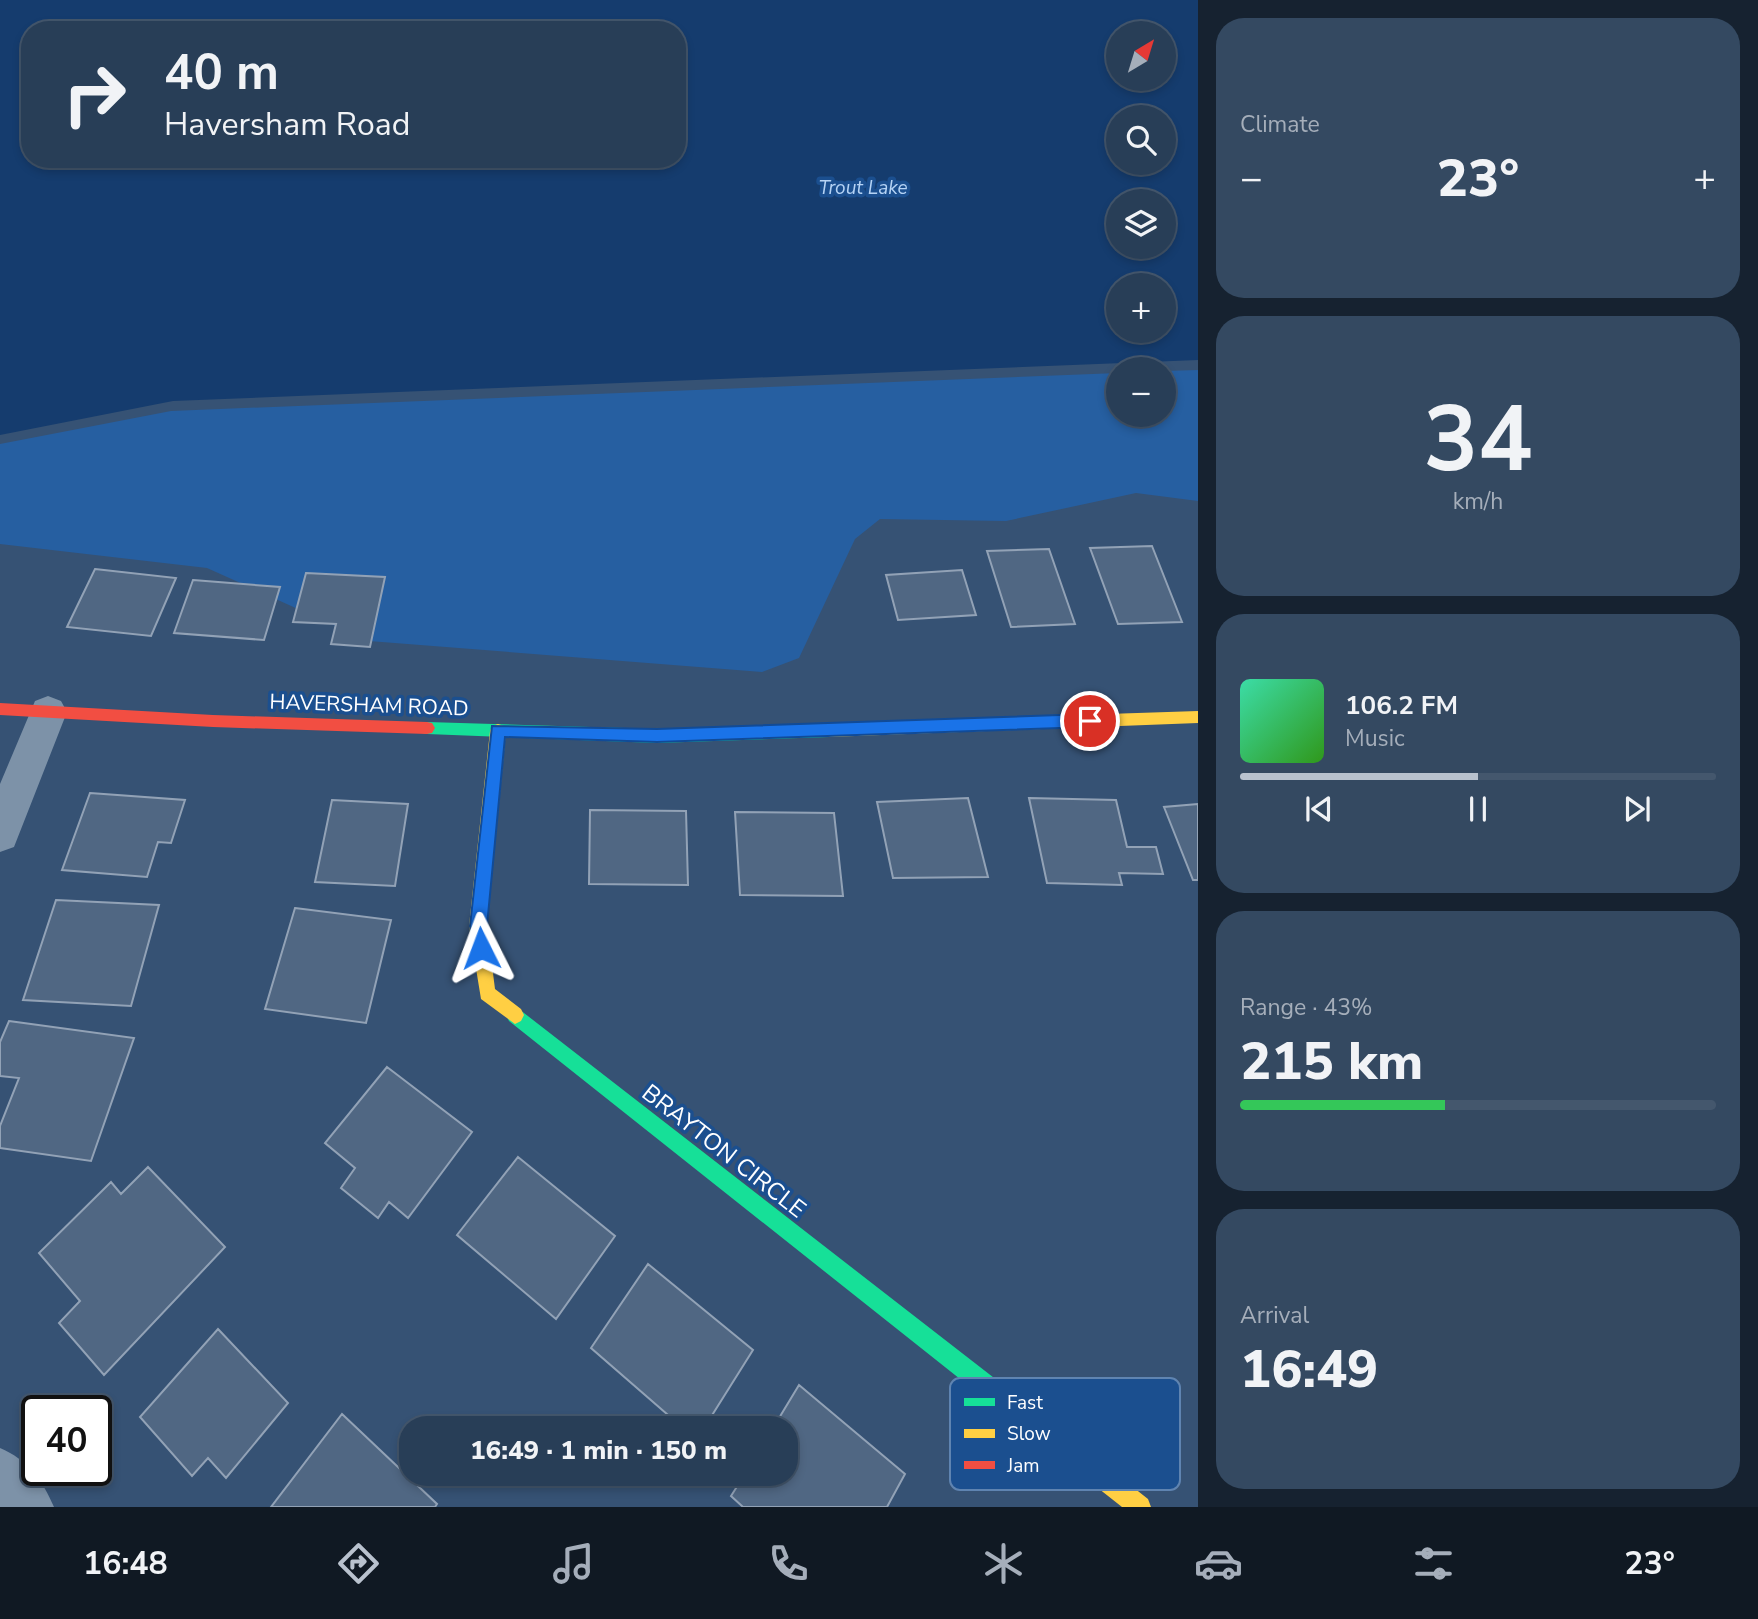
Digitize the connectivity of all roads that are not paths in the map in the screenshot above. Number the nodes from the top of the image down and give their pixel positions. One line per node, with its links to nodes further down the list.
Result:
1 (0, 709): 2 (street, HAVERSHAM ROAD)
2 (48, 712): 4 (street, HAVERSHAM ROAD); 5 (street)
3 (1198, 717): 4 (street, HAVERSHAM ROAD)
4 (498, 731): 6 (street, BRAYTON CIRCLE)
5 (0, 834)
6 (976, 1378)
7 (0, 1475): 9 (street)
8 (1118, 1490): 10 (street, BRAYTON CIRCLE)
9 (27, 1507)
10 (1140, 1507)

